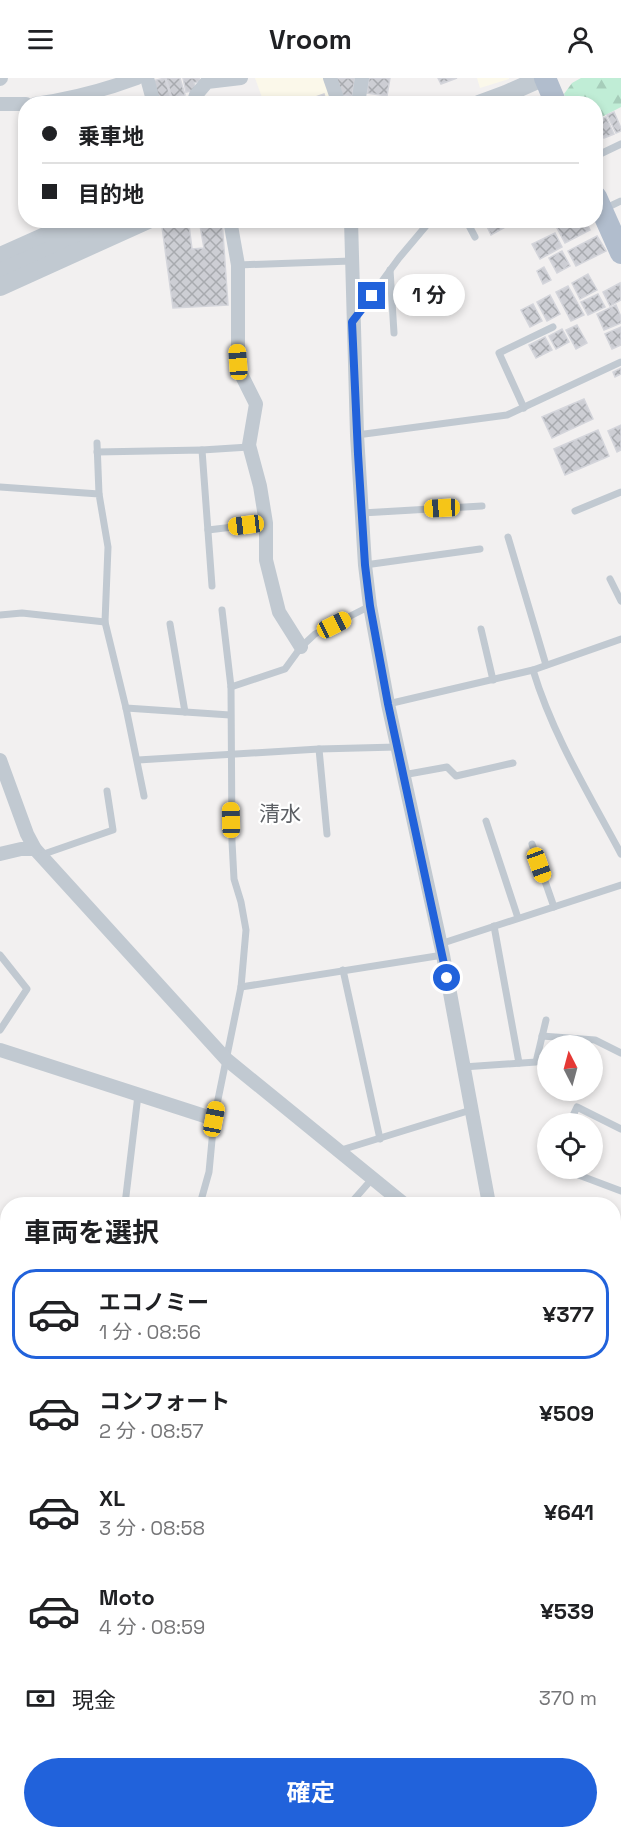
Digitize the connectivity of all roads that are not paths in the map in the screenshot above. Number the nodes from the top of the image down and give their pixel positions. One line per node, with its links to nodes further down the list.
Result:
1 (137, 78): 8 (street)
2 (147, 78): 9 (street)
3 (241, 78): 7 (street)
4 (330, 78): 11 (street)
5 (362, 78): 12 (street)
6 (544, 78): 13 (street); 14 (main road)
7 (207, 80): 10 (street)
8 (75, 96)
9 (152, 96)
10 (196, 96)
11 (336, 96)
12 (359, 96)
13 (512, 96)
14 (552, 96)
15 (0, 104): 16 (street)
16 (18, 104)
17 (621, 144): 18 (lane)
18 (603, 153)
19 (606, 203): 28 (main road)
20 (63, 228): 29 (street)
21 (101, 228): 33 (street)
22 (130, 228): 34 (street)
23 (231, 228): 31 (street)
24 (351, 228): 30 (street)
25 (424, 228): 32 (lane)
26 (471, 228): 27 (lane)
27 (476, 237)
28 (621, 253)
29 (0, 256)
30 (351, 261): 31 (lane); 35 (street)
31 (238, 265): 42 (street)
32 (390, 270): 35 (lane); 37 (lane)
33 (0, 272)
34 (0, 287)
35 (352, 322): 40 (street)
36 (553, 327): 39 (lane)
37 (394, 333)
38 (621, 362): 39 (lane)
39 (524, 408): 40 (lane)
40 (357, 435): 50 (street)
41 (97, 443): 44 (lane)
42 (249, 447): 43 (lane); 51 (street)
43 (202, 450): 44 (lane); 52 (lane)
44 (97, 452): 47 (lane)
45 (0, 487): 47 (lane)
46 (621, 492): 49 (lane)
47 (99, 494): 62 (lane)
48 (482, 506): 50 (lane)
49 (575, 511)
50 (362, 513): 55 (street)
51 (266, 523): 52 (lane); 66 (street)
52 (208, 530): 57 (lane)
53 (508, 537): 67 (lane)
54 (480, 549): 55 (lane)
55 (365, 565): 59 (street)
56 (610, 579): 58 (lane)
57 (212, 586)
58 (621, 601)
59 (370, 606): 66 (lane); 71 (street)
60 (222, 610): 70 (lane)
61 (0, 615): 62 (lane)
62 (105, 622): 72 (lane)
63 (170, 624): 73 (lane)
64 (481, 629): 69 (lane)
65 (621, 639): 67 (lane)
66 (301, 647): 70 (lane)
67 (546, 665): 68 (lane)
68 (533, 670): 69 (lane); 89 (lane)
69 (493, 680): 71 (lane)
70 (231, 687): 74 (lane)
71 (388, 704): 75 (street)
72 (126, 708): 73 (lane); 79 (lane)
73 (185, 712): 74 (lane)
74 (230, 715): 77 (lane)
75 (397, 747): 76 (lane); 81 (street)
76 (320, 749): 77 (lane); 85 (lane)
77 (231, 755): 79 (lane); 97 (lane)
78 (0, 760): 87 (street)
79 (138, 760): 83 (lane)
80 (513, 763): 81 (lane)
81 (404, 775): 94 (street)
82 (107, 791): 87 (lane)
83 (144, 796)
84 (486, 820): 92 (lane)
85 (327, 834)
86 (532, 844): 91 (lane)
87 (38, 852): 88 (street); 105 (street)
88 (0, 854)
89 (621, 854)
90 (621, 885): 91 (lane)
91 (554, 907): 92 (lane)
92 (518, 918): 93 (lane)
93 (494, 926): 94 (lane); 106 (lane)
94 (442, 950): 96 (lane); 107 (street)
95 (0, 955): 99 (lane)
96 (343, 970): 97 (lane); 115 (lane)
97 (241, 987): 105 (lane)
98 (546, 1020): 100 (lane)
99 (0, 1030)
100 (542, 1035)
101 (603, 1044): 103 (lane)
102 (0, 1050): 108 (street)
103 (621, 1053)
104 (537, 1058): 106 (lane)
105 (226, 1059): 112 (lane); 116 (street)
106 (519, 1063): 107 (lane)
107 (463, 1067): 109 (street)
108 (138, 1095): 112 (street); 120 (lane)
109 (471, 1110): 115 (lane); 124 (street)
110 (574, 1113): 111 (lane)
111 (589, 1113)
112 (214, 1119): 121 (lane)
113 (603, 1120): 114 (lane)
114 (621, 1129)
115 (380, 1139): 116 (lane)
116 (338, 1151): 117 (street)
117 (372, 1179): 122 (lane); 123 (street)
118 (589, 1179): 119 (lane)
119 (621, 1191)
120 (126, 1197)
121 (202, 1197)
122 (356, 1197)
123 (395, 1197)
124 (488, 1197)

